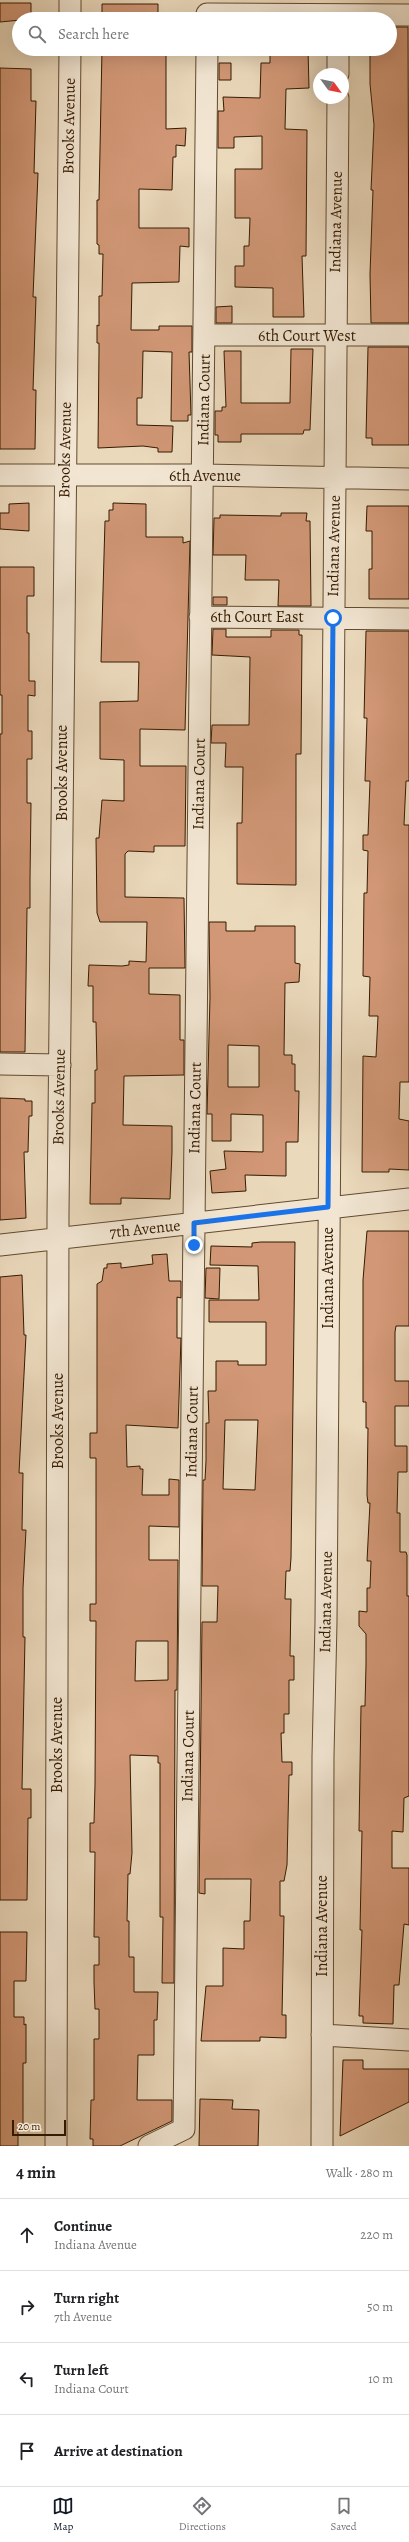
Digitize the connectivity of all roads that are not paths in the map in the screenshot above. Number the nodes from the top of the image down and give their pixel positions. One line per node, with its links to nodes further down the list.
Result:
1 (70, 0): 4 (street)
2 (207, 11): 3 (street)
3 (339, 11): 5 (street)
4 (70, 12)
5 (356, 12)
6 (397, 14): 7 (street)
7 (409, 15)
8 (70, 56): 18 (street, Brooks Avenue)
9 (207, 56): 13 (street, Indiana Court)
10 (338, 56): 11 (street)
11 (338, 68)
12 (338, 104): 15 (street, Indiana Avenue)
13 (205, 335): 15 (street, 6th Court West); 17 (street, Indiana Court)
14 (409, 335): 15 (street, 6th Court West)
15 (334, 336): 19 (street, Indiana Avenue)
16 (0, 475): 18 (street, 6th Avenue)
17 (203, 475): 18 (street, 6th Avenue); 19 (street, 6th Avenue); 21 (street, Indiana Court)
18 (64, 476): 25 (street, Brooks Avenue)
19 (336, 477): 20 (street, 6th Avenue); 22 (street, Indiana Avenue)
20 (409, 479)
21 (200, 617): 22 (street, 6th Court East); 28 (street, Indiana Court)
22 (333, 618): 23 (street, 6th Court East); 27 (street, Indiana Avenue)
23 (409, 619)
24 (0, 1064): 25 (street)
25 (60, 1065): 29 (street, Brooks Avenue)
26 (409, 1198): 27 (street, 7th Avenue)
27 (328, 1207): 28 (street, 7th Avenue); 31 (street, Indiana Avenue)
28 (194, 1223): 29 (street, 7th Avenue); 34 (street, Indiana Court)
29 (58, 1238): 30 (street, 7th Avenue); 33 (street, Brooks Avenue)
30 (0, 1245)
31 (322, 2035): 32 (street); 35 (street, Indiana Avenue)
32 (409, 2040)
33 (56, 2146)
34 (149, 2146)
35 (322, 2146)

